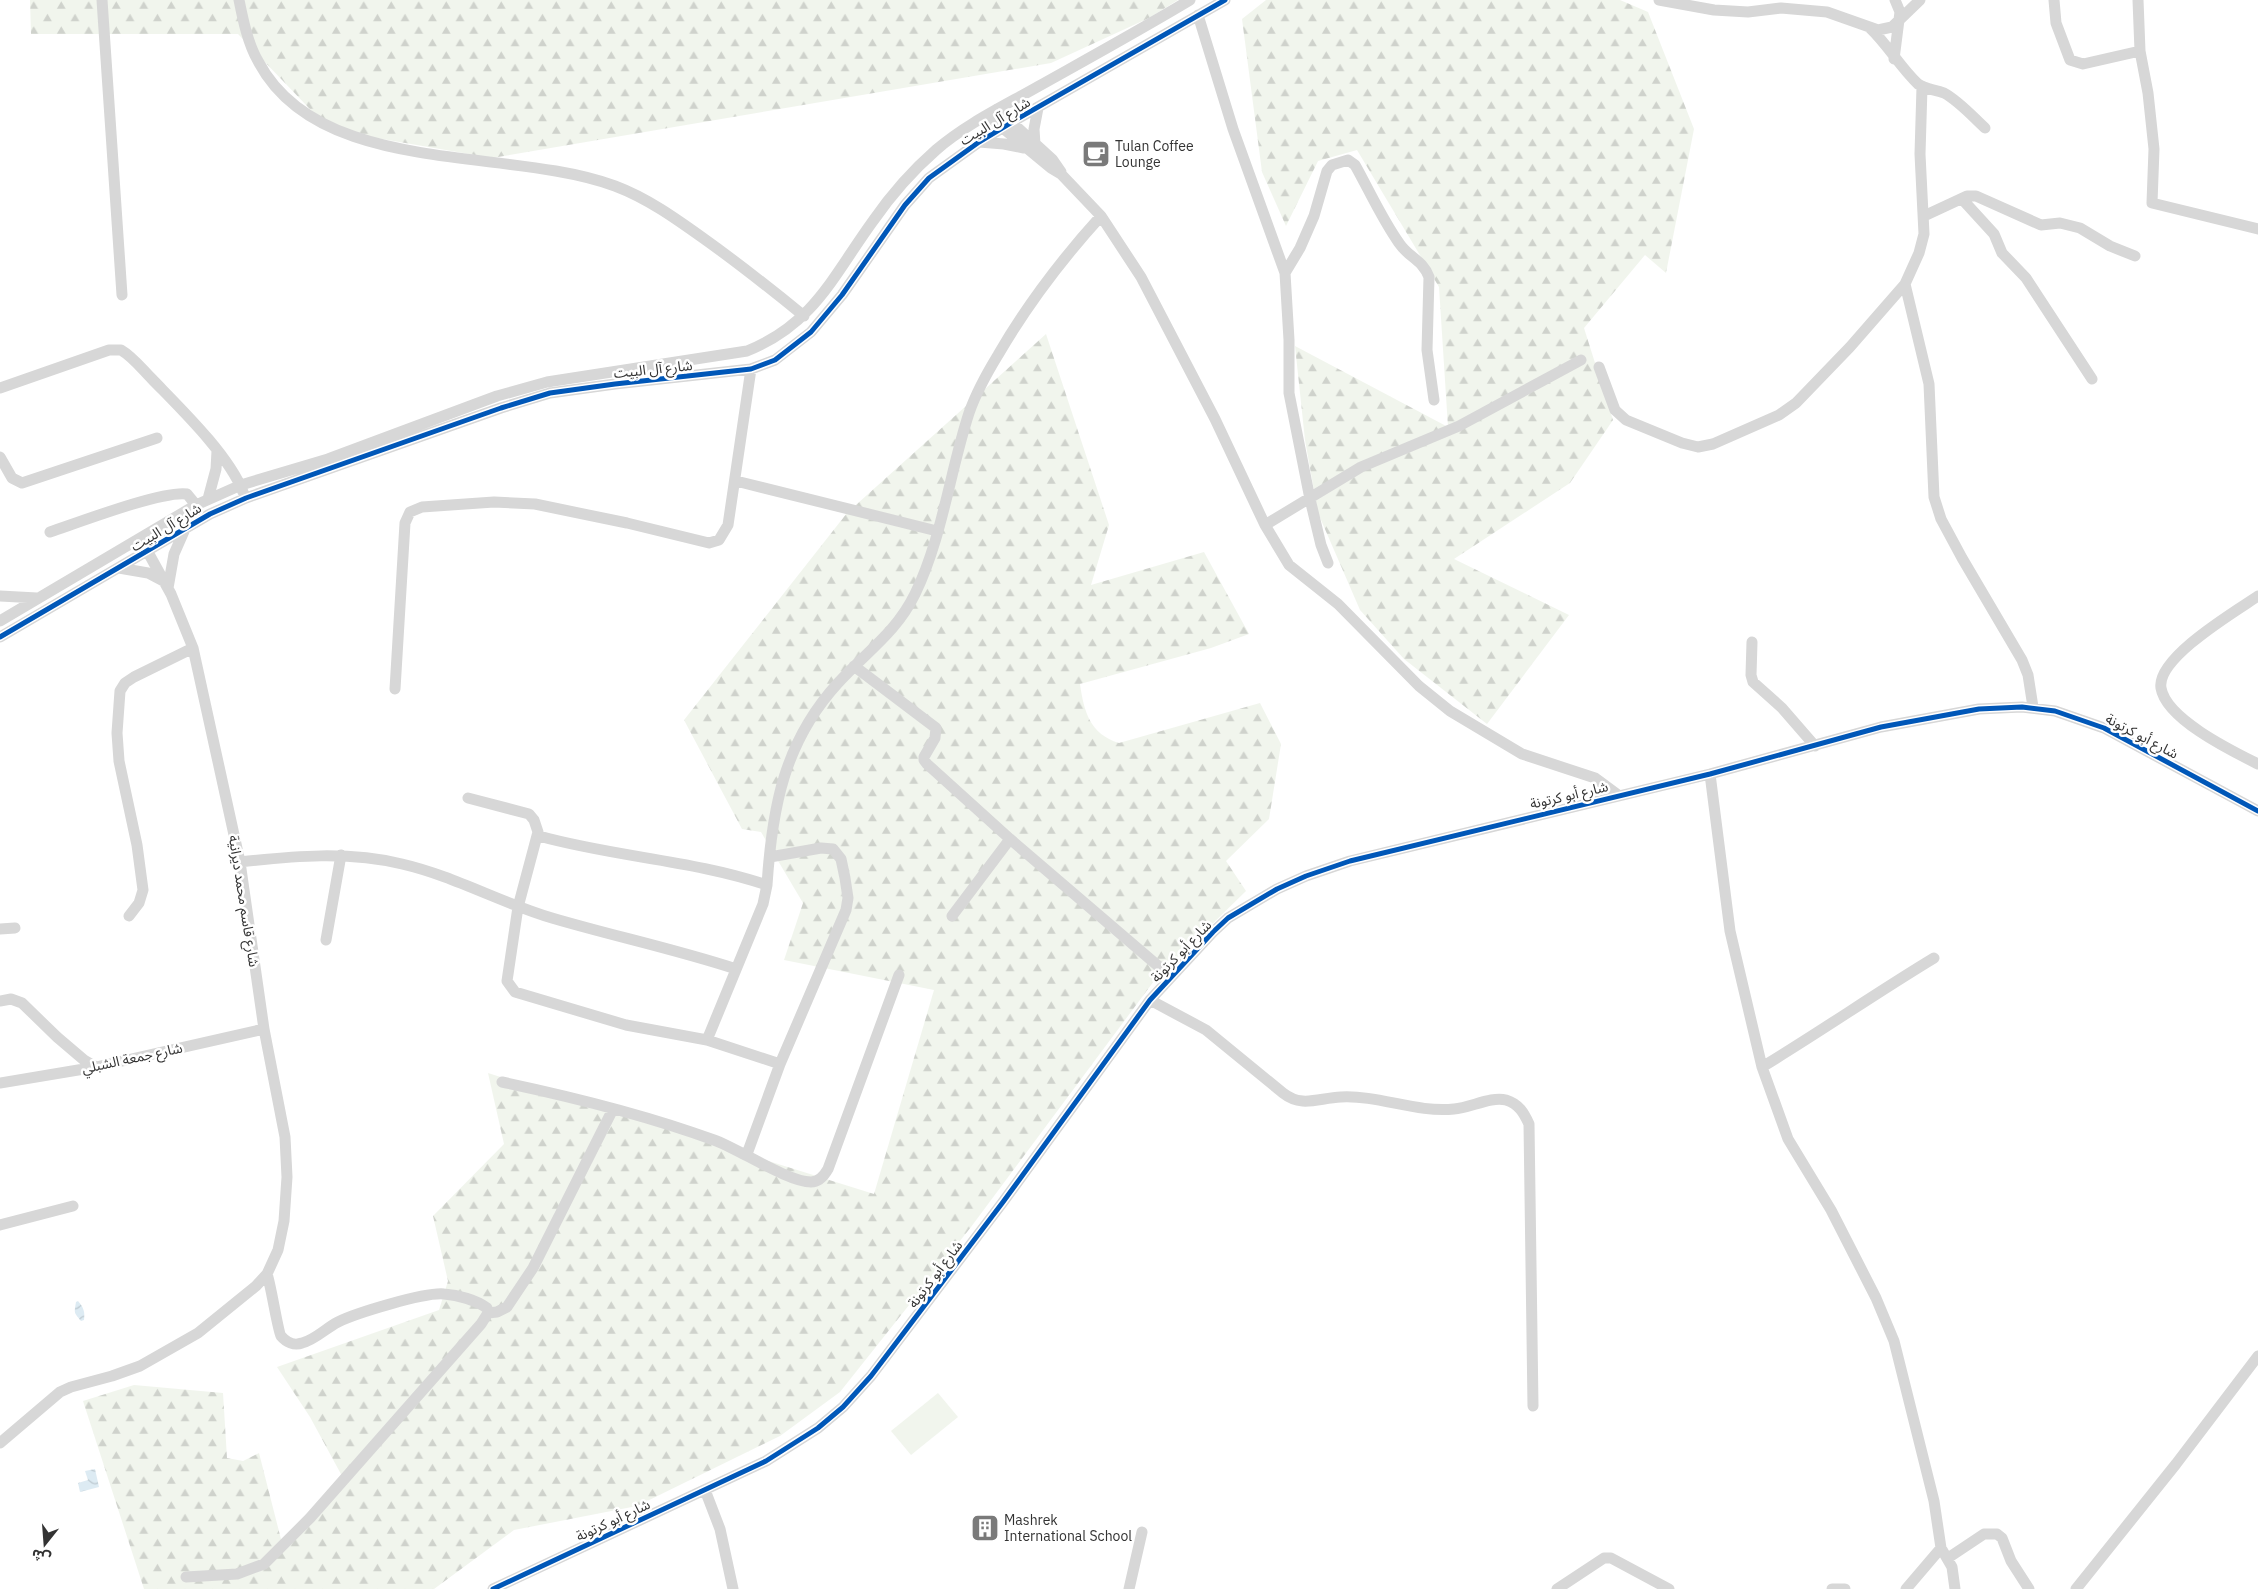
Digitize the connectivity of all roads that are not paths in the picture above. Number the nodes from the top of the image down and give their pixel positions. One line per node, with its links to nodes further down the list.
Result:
1 (102, 0): 31 (street)
2 (239, 0): 32 (street)
3 (1190, 0): 19 (street, شارع آل البيت)
4 (1225, 0): 12 (street, شارع آل البيت)
5 (1660, 0): 11 (street)
6 (1791, 0): 11 (street)
7 (1895, 0): 13 (street)
8 (1920, 0): 13 (street)
9 (2054, 0): 15 (street)
10 (2138, 0): 15 (street)
11 (1802, 10): 14 (street)
12 (1198, 15): 18 (street, شارع آل البيت); 29 (street)
13 (1900, 21): 14 (street); 16 (street)
14 (1870, 28): 16 (street)
15 (2140, 51): 27 (street)
16 (1894, 59): 17 (street)
17 (1922, 87): 21 (street); 26 (street)
18 (1038, 108): 20 (street, شارع آل البيت); 23 (street)
19 (992, 112): 20 (street); 32 (street, شارع آل البيت)
20 (1007, 125): 22 (street, شارع آل البيت); 23 (street)
21 (1986, 128)
22 (979, 142): 23 (street); 35 (street, شارع آل البيت)
23 (1032, 147): 25 (street)
24 (1962, 199): 26 (street); 28 (street); 36 (street)
25 (1101, 216): 48 (street); 50 (street)
26 (1924, 216): 30 (street)
27 (2258, 230)
28 (2135, 256)
29 (1285, 273): 38 (street); 46 (street)
30 (1905, 284): 34 (street); 66 (street)
31 (122, 295)
32 (804, 316): 43 (street, شارع آل البيت)
33 (1581, 360): 46 (street)
34 (1599, 367)
35 (751, 369): 42 (street); 44 (street, شارع آل البيت)
36 (2092, 379)
37 (0, 388): 40 (street)
38 (1434, 400)
39 (157, 438): 41 (street)
40 (217, 451): 43 (street); 45 (street)
41 (0, 457)
42 (736, 481): 50 (street); 65 (street)
43 (241, 485): 44 (street); 45 (street, شارع آل البيت)
44 (246, 498): 49 (street, شارع آل البيت)
45 (208, 499): 47 (street, شارع آل البيت)
46 (1310, 499): 48 (street); 54 (street)
47 (196, 505): 51 (street); 52 (street, شارع آل البيت)
48 (1265, 524): 70 (street)
49 (185, 530): 53 (street, شارع آل البيت); 56 (street)
50 (937, 531): 64 (street)
51 (50, 532)
52 (140, 538): 53 (street, شارع قاسم محمد ديرانية); 59 (street, شارع آل البيت)
53 (148, 551): 55 (street, شارع آل البيت); 56 (street, شارع قاسم محمد ديرانية)
54 (1328, 563)
55 (119, 568): 56 (street); 61 (street, شارع آل البيت)
56 (166, 585): 63 (street, شارع قاسم محمد ديرانية)
57 (0, 596): 59 (street)
58 (2258, 596): 68 (street)
59 (37, 598): 60 (street, شارع آل البيت)
60 (0, 620): 61 (street)
61 (3, 636)
62 (1752, 642): 67 (street)
63 (193, 648): 77 (street, شارع قاسم محمد ديرانية); 80 (street)
64 (854, 666): 74 (street); 76 (street)
65 (395, 689)
66 (2033, 707): 67 (street, شارع أبو كرتونة); 72 (street, شارع أبو كرتونة)
67 (1815, 746): 69 (street, شارع أبو كرتونة)
68 (2258, 764)
69 (1710, 774): 70 (street, شارع أبو كرتونة); 95 (street)
70 (1618, 795): 88 (street, شارع أبو كرتونة)
71 (468, 798): 73 (street)
72 (2258, 811)
73 (539, 836): 78 (street); 79 (street)
74 (1010, 839): 81 (street); 88 (street)
75 (341, 855): 77 (street); 79 (street); 84 (street)
76 (770, 857): 78 (street); 93 (street)
77 (240, 862): 91 (street, شارع قاسم محمد ديرانية)
78 (767, 885): 86 (street)
79 (518, 907): 86 (street); 92 (street)
80 (128, 916)
81 (952, 916)
82 (15, 928): 83 (street)
83 (0, 929)
84 (326, 940)
85 (1934, 958): 95 (street)
86 (736, 968): 92 (street)
87 (899, 975): 99 (street)
88 (1170, 977): 89 (street, شارع أبو كرتونة)
89 (1150, 1000): 105 (street); 107 (street, شارع أبو كرتونة)
90 (0, 1001): 94 (street)
91 (264, 1028): 94 (street, شارع جمعة الشبلي); 102 (street, شارع قاسم محمد ديرانية)
92 (707, 1040): 93 (street)
93 (780, 1064): 99 (street)
94 (96, 1067): 97 (street, شارع جمعة الشبلي)
95 (1762, 1067): 109 (street)
96 (502, 1082): 98 (street)
97 (0, 1083)
98 (613, 1109): 99 (street); 103 (street)
99 (747, 1154)
100 (73, 1206): 101 (street)
101 (0, 1225)
102 (267, 1274): 103 (street); 106 (street)
103 (488, 1313): 110 (street)
104 (2258, 1356): 121 (street)
105 (1533, 1406)
106 (0, 1443)
107 (706, 1490): 111 (street, شارع أبو كرتونة); 112 (street)
108 (1142, 1532): 113 (street)
109 (1945, 1553): 118 (street); 119 (street); 120 (street)
110 (186, 1577)
111 (493, 1589)
112 (733, 1589)
113 (1129, 1589)
114 (1557, 1589): 115 (street)
115 (1669, 1589)
116 (1832, 1589): 117 (street)
117 (1845, 1589)
118 (1906, 1589)
119 (1955, 1589)
120 (2029, 1589)
121 (2076, 1589)

